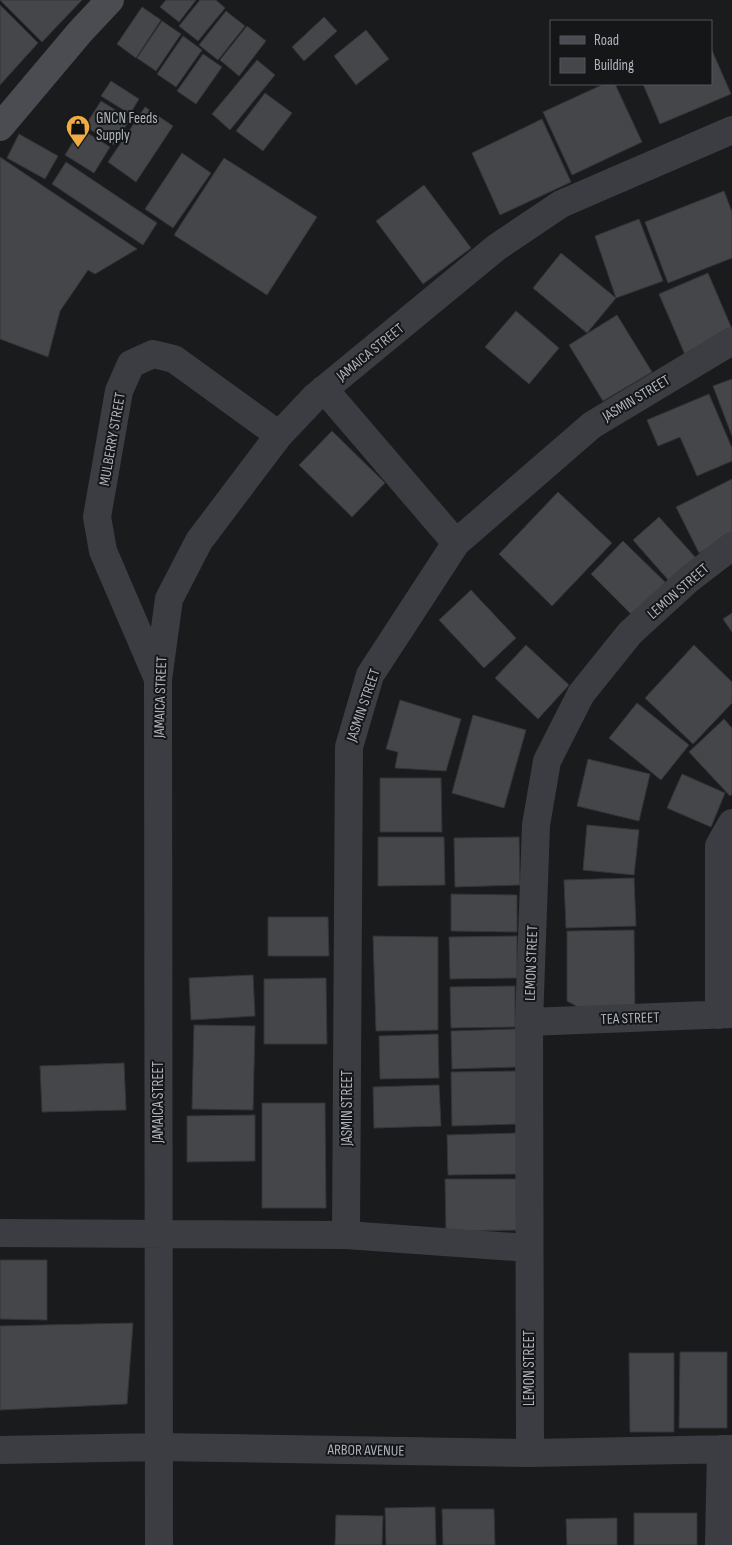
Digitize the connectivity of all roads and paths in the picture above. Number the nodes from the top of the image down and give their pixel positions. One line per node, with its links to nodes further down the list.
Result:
1 (110, 0): 2 (main road)
2 (0, 127)
3 (732, 130): 5 (street, JAMAICA STREET)
4 (732, 341): 7 (street, JASMIN STREET)
5 (324, 389): 6 (street, JAMAICA STREET); 7 (street)
6 (280, 435): 9 (street, JAMAICA STREET); 9 (street, MULBERRY STREET)
7 (456, 543): 15 (street, JASMIN STREET)
8 (732, 546): 12 (street, LEMON STREET)
9 (158, 679): 14 (street, JAMAICA STREET)
10 (732, 823): 11 (street)
11 (725, 1015): 12 (street, TEA STREET)
12 (529, 1022): 16 (street, LEMON STREET)
13 (0, 1234): 14 (street)
14 (157, 1234): 15 (street); 17 (street, JAMAICA STREET)
15 (346, 1235): 16 (street)
16 (528, 1248): 20 (street, LEMON STREET)
17 (159, 1447): 19 (street, ARBOR AVENUE); 20 (street, ARBOR AVENUE); 21 (street, JAMAICA STREET)
18 (726, 1449): 20 (street, ARBOR AVENUE); 22 (street)
19 (0, 1450)
20 (530, 1453)
21 (158, 1545)
22 (719, 1545)

